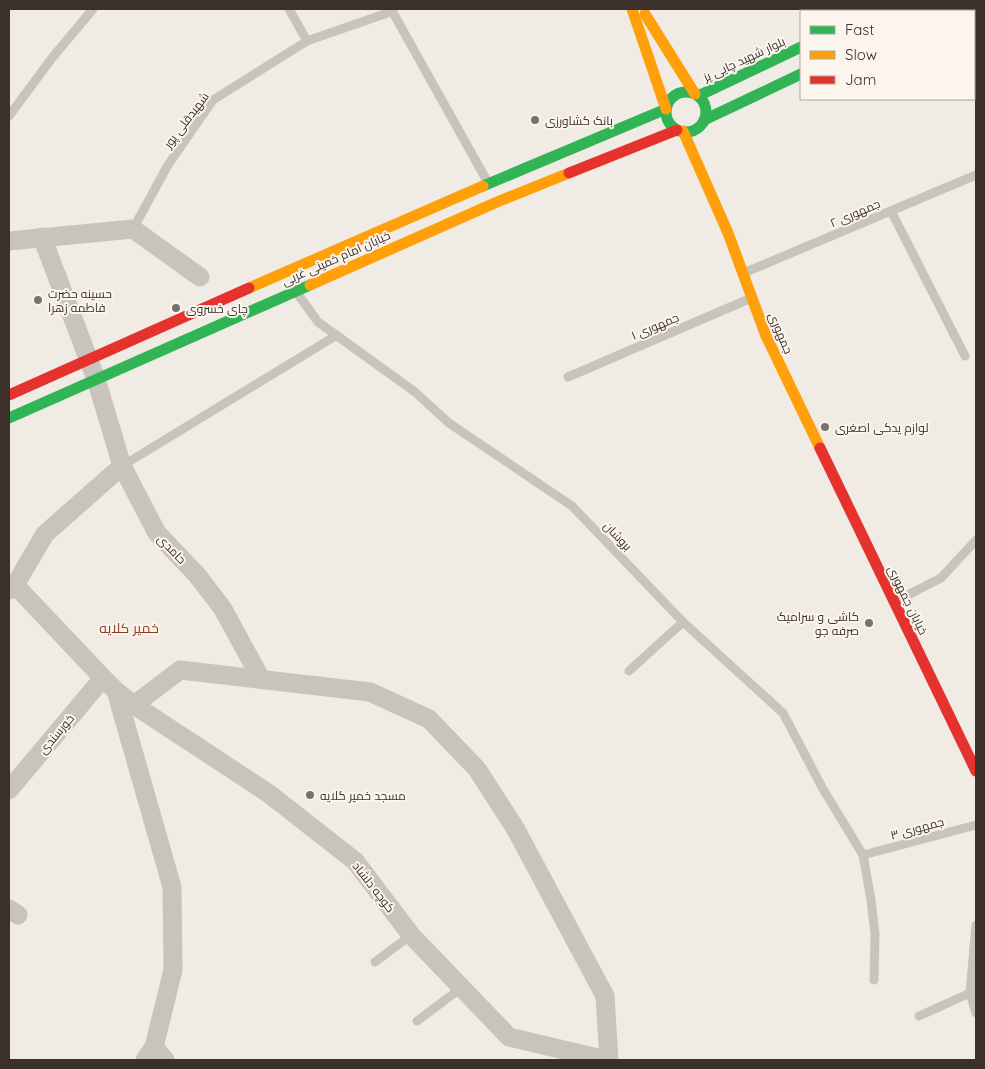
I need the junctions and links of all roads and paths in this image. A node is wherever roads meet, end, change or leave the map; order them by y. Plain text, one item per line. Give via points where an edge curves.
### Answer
1 (92, 9) edge
2 (289, 9) edge
3 (632, 9) edge
4 (641, 9) edge
5 (392, 10) edge
6 (307, 41) junction
7 (800, 47) edge
8 (800, 75) edge
9 (696, 95) junction
10 (666, 109) junction
11 (9, 116) edge
12 (703, 126) junction
13 (680, 130) junction
14 (713, 169) dead end
15 (976, 175) edge
16 (492, 193) junction
17 (891, 211) junction
18 (133, 229) junction
19 (728, 233) junction
20 (42, 238) junction
21 (9, 241) edge
22 (286, 272) junction
23 (743, 273) junction
24 (200, 277) dead end
25 (295, 291) junction
26 (752, 298) junction
27 (337, 335) junction
28 (965, 356) dead end
29 (88, 359) junction
30 (568, 377) dead end
31 (96, 379) junction
32 (9, 395) edge
33 (9, 418) edge
34 (816, 440) joint
35 (122, 466) junction
36 (976, 540) edge
37 (12, 588) edge
38 (893, 602) junction
39 (682, 622) junction
40 (629, 671) dead end
41 (103, 678) junction
42 (261, 679) junction
43 (116, 691) junction
44 (134, 705) junction
45 (976, 771) edge
46 (9, 790) edge
47 (976, 825) edge
48 (863, 855) junction
49 (976, 925) edge
50 (411, 935) junction
51 (375, 962) dead end
52 (874, 980) dead end
53 (461, 988) junction
54 (970, 993) junction
55 (976, 1013) edge
56 (919, 1016) dead end
57 (417, 1021) dead end
58 (154, 1056) edge
59 (608, 1060) edge

1 - 11 lane
2 - 6 lane
3 - 10 main road
4 - 9 main road
5 - 6 lane, شهیدقلی پور
5 - 16 lane
6 - 18 lane, شهیدقلی پور via 213,100 168,165
7 - 9 main road, بلوار شهید چایی پز
8 - 12 main road
9 - 10 main road via 677,94
9 - 12 main road via 706,108
10 - 13 main road via 668,121
10 - 16 main road, خیابان امام خمینی غربی
12 - 13 main road via 690,132
13 - 16 main road, خیابان امام خمینی غربی
13 - 19 main road, جمهوری
14 - 19 main road, جمهوری
15 - 17 lane, جمهوری ۲
16 - 22 main road, خیابان امام خمینی غربی
16 - 25 main road, خیابان امام خمینی غربی
17 - 23 lane, جمهوری ۲
17 - 28 lane
18 - 20 street
18 - 24 street
19 - 23 main road, جمهوری
20 - 21 street
20 - 29 street, حامدی
22 - 25 main road
22 - 29 main road, خیابان امام خمینی غربی
23 - 26 main road, جمهوری
25 - 27 lane, بروشان via 318,322
25 - 31 main road, خیابان امام خمینی غربی
26 - 30 lane, جمهوری ۱
26 - 34 main road, جمهوری via 766,336
27 - 35 lane
27 - 39 lane, بروشان via 415,392 449,423 572,506
29 - 31 street, حامدی
29 - 32 main road, خیابان امام خمینی غربی
31 - 33 main road, خیابان امام خمینی غربی
31 - 35 street, حامدی
34 - 38 main road, خیابان جمهوری
35 - 37 street via 45,534
35 - 42 street, حامدی via 157,533 197,575 223,609
36 - 38 lane via 941,578
37 - 41 street, کوچه دلشاد
38 - 45 main road, خیابان جمهوری
39 - 40 lane
39 - 48 lane, بروشان via 783,713
41 - 43 street, کوچه دلشاد
41 - 46 street, خورسندی
42 - 44 street via 180,670
42 - 59 street via 370,692 429,719 477,769 515,828 605,996
43 - 44 street, کوچه دلشاد
43 - 58 street via 172,887 173,970
44 - 50 street, کوچه دلشاد via 268,793 354,861
47 - 48 lane, جمهوری ۳
48 - 52 lane via 875,934
49 - 54 lane
50 - 51 lane
50 - 53 street, کوچه دلشاد
53 - 57 lane
53 - 59 street, کوچه دلشاد via 509,1037
54 - 55 lane
54 - 56 lane

